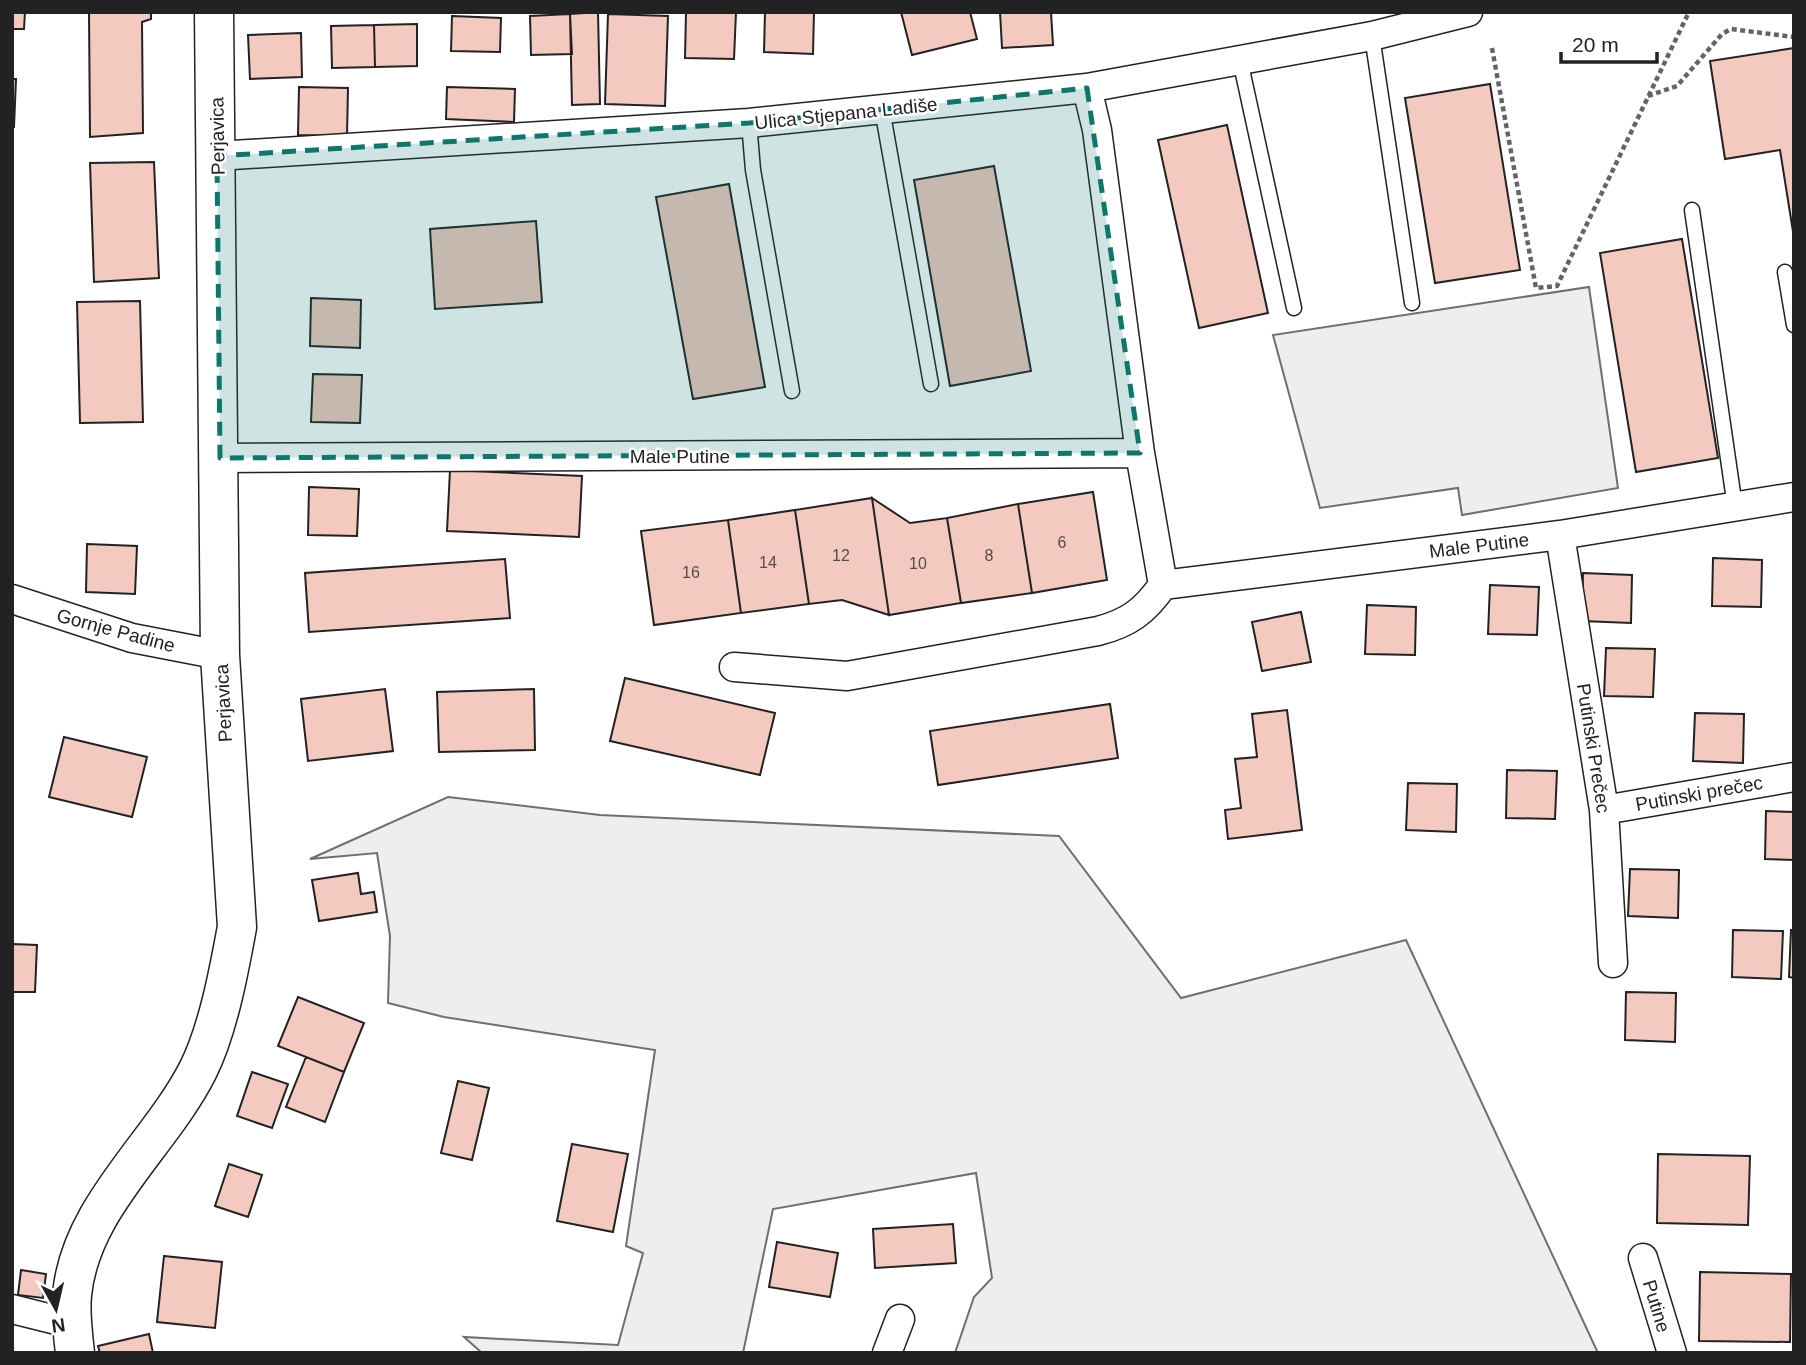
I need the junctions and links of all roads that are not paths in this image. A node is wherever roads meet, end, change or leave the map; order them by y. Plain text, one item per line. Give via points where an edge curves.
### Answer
1 (214, 12) edge
2 (1468, 12) edge
3 (1372, 36) junction
4 (1240, 60) junction
5 (1087, 88) junction
6 (882, 109) junction
7 (749, 123) junction
8 (217, 156) junction
9 (1692, 210) dead end
10 (1785, 272) dead end
11 (1412, 303) dead end
12 (1294, 308) dead end
13 (1794, 325) edge
14 (931, 384) dead end
15 (792, 391) dead end
16 (1140, 453) junction
17 (220, 458) junction
18 (1794, 497) edge
19 (1735, 507) junction
20 (1560, 535) junction
21 (1163, 585) junction
22 (12, 599) edge
23 (220, 655) junction
24 (734, 667) dead end
25 (1794, 777) edge
26 (1604, 810) junction
27 (1613, 963) dead end
28 (1643, 1258) dead end
29 (12, 1309) edge
30 (900, 1319) dead end
31 (73, 1338) edge
32 (887, 1353) edge
33 (1672, 1353) edge

1 - 8 street, Perjavica
2 - 3 street, Ulica Stjepana Ladiše
3 - 4 street, Ulica Stjepana Ladiše
3 - 11 lane
4 - 5 street, Ulica Stjepana Ladiše
4 - 12 lane
5 - 6 street, Ulica Stjepana Ladiše
5 - 16 street via 1097,130
6 - 7 street, Ulica Stjepana Ladiše
6 - 14 lane
7 - 8 street, Ulica Stjepana Ladiše
7 - 15 lane
8 - 17 street, Perjavica
9 - 19 lane
10 - 13 lane
16 - 17 street, Male Putine
16 - 21 street
17 - 23 street, Perjavica
18 - 19 street, Male Putine
19 - 20 street, Male Putine
20 - 21 street, Male Putine
20 - 26 street, Putinski Prečec
21 - 24 street via 1148,607 1124,625 1098,631 847,676
22 - 23 street, Gornje Padine via 132,638
23 - 31 street, Perjavica via 237,900 232,955 199,1068 92,1226 74,1283
25 - 26 street, Putinski prečec
26 - 27 street, Putinski Prečec
28 - 33 street, Putine
29 - 31 street
30 - 32 street

